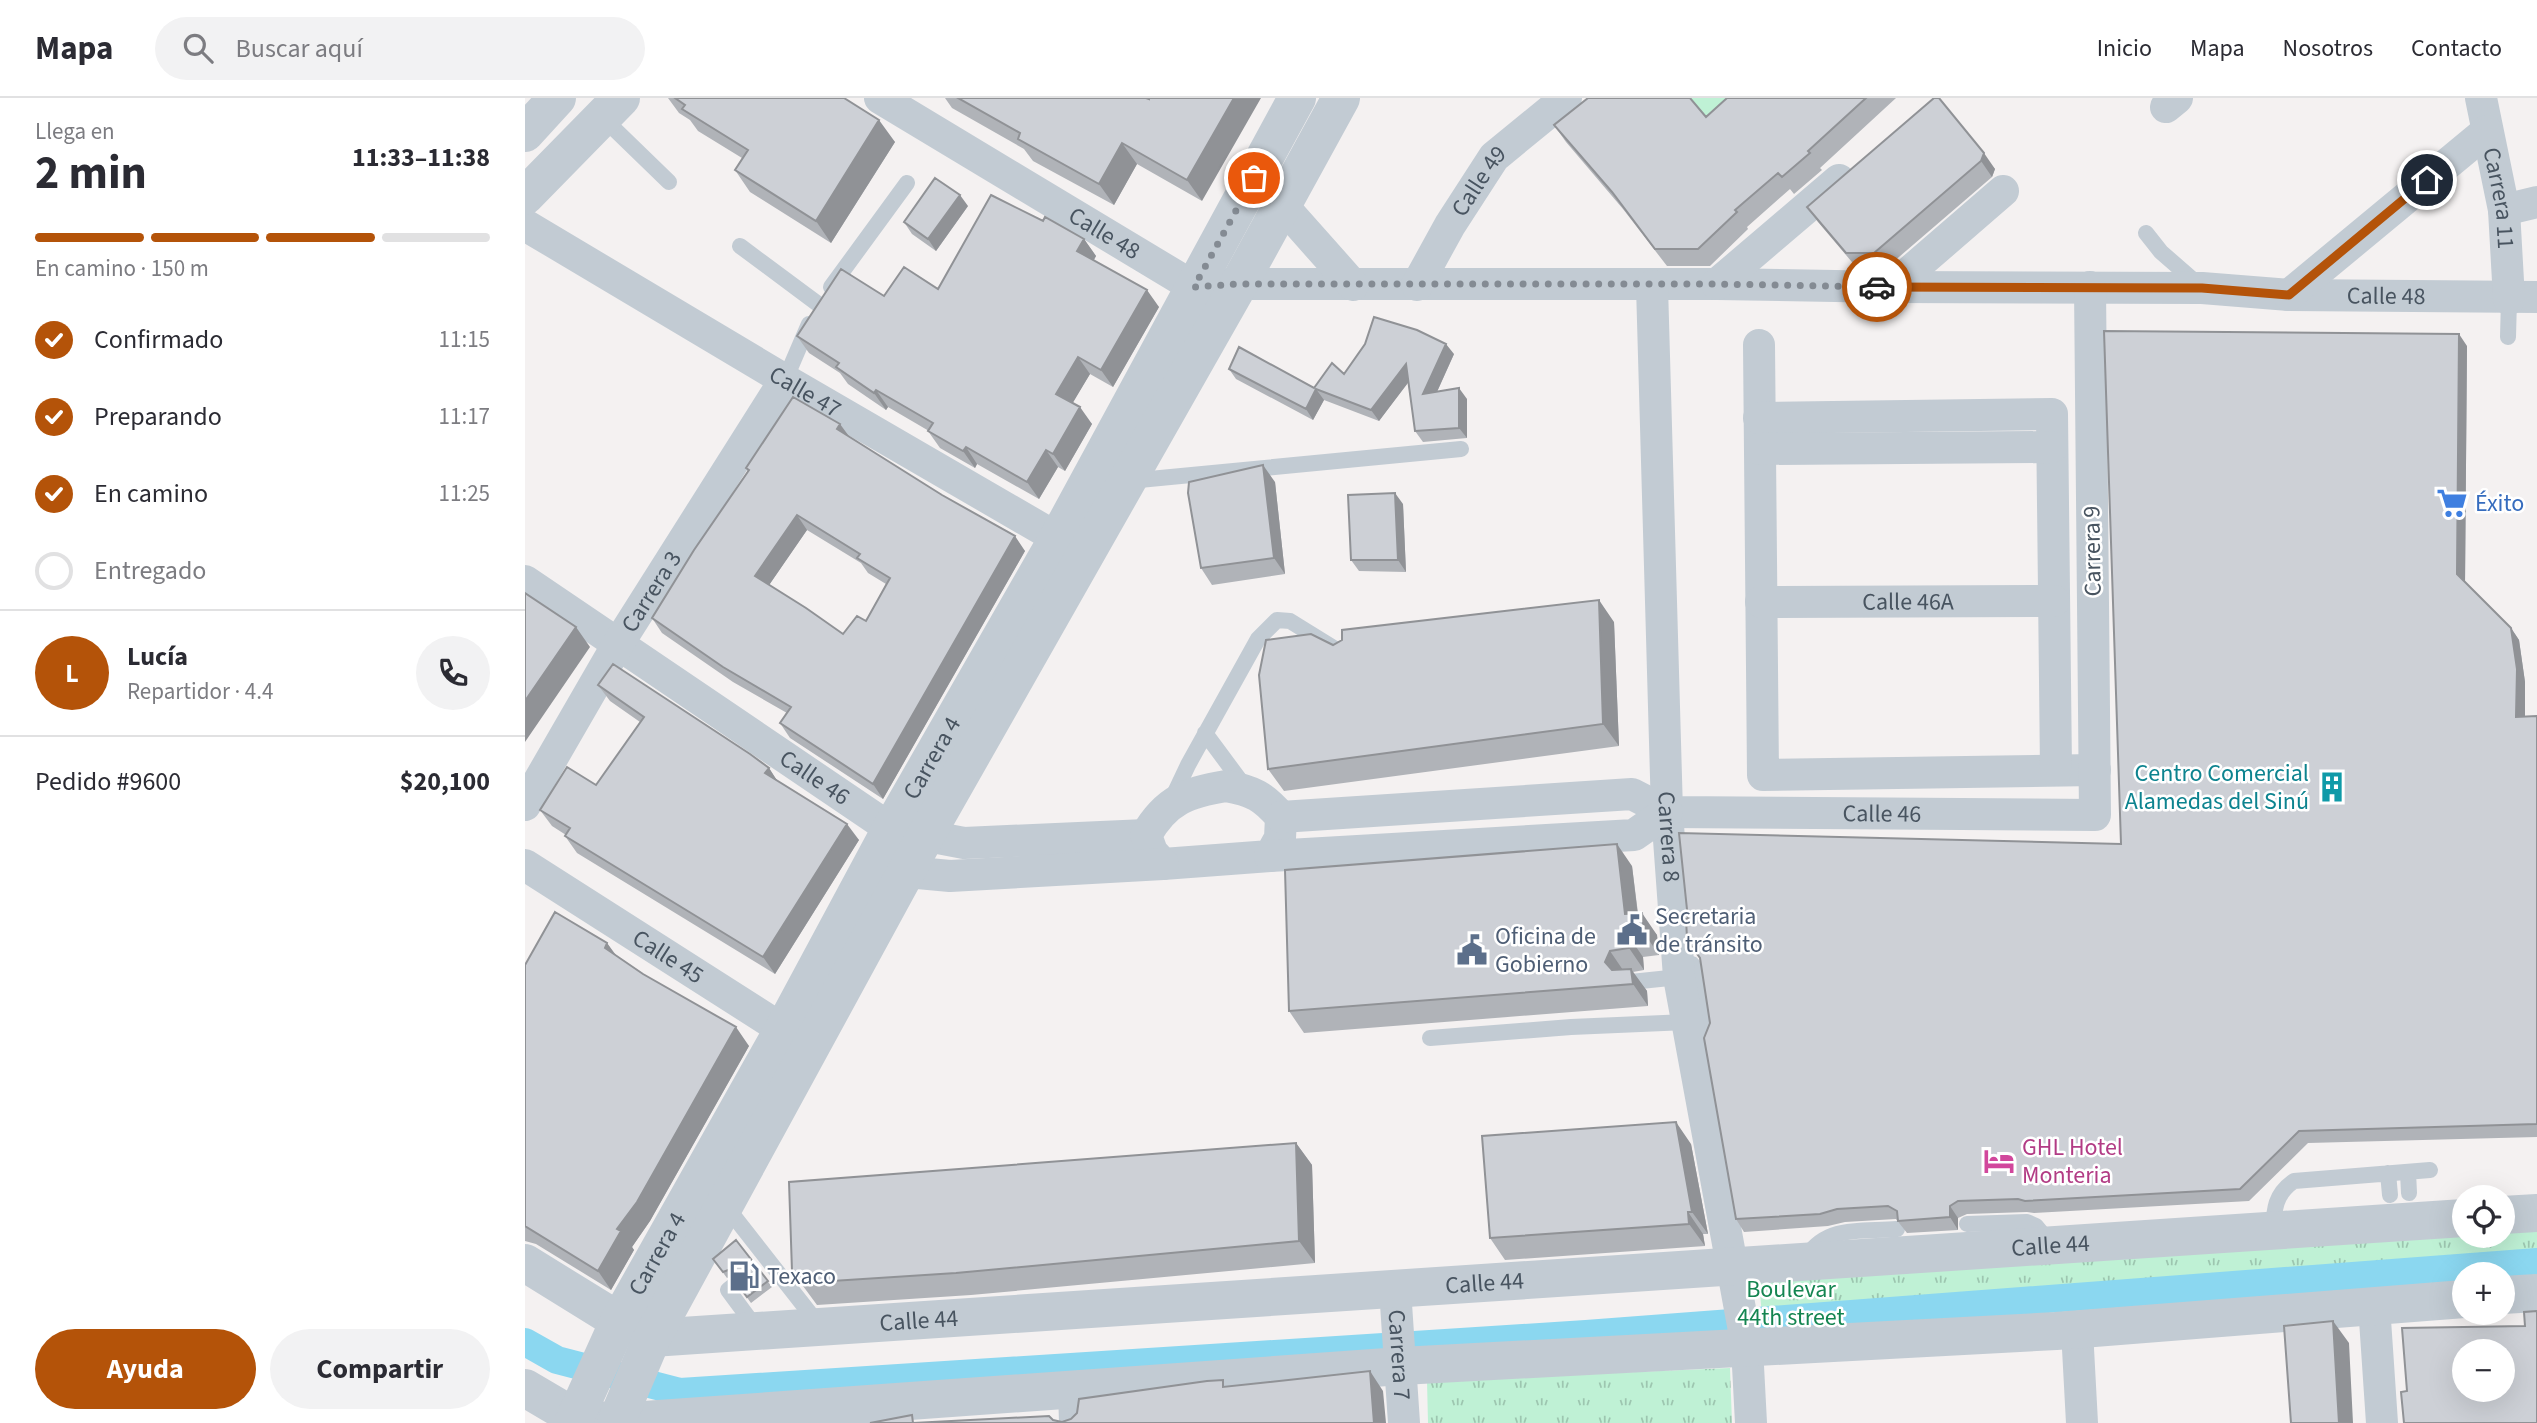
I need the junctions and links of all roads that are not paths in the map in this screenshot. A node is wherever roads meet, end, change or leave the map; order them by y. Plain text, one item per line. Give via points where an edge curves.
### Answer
1 (558, 98) edge
2 (880, 98) edge
3 (1297, 98) edge
4 (1341, 98) edge
5 (1566, 98) edge
6 (2481, 98) edge
7 (612, 107) edge
8 (2487, 131) junction
9 (525, 133) edge
10 (1862, 160) edge
11 (669, 182) dead end
12 (907, 183) dead end
13 (2003, 191) dead end
14 (525, 197) edge
15 (2537, 202) edge
16 (1282, 205) junction
17 (2504, 209) junction
18 (525, 225) edge
19 (2146, 233) dead end
20 (740, 246) dead end
21 (1238, 284) junction
22 (1717, 284) junction
23 (1353, 285) junction
24 (1417, 285) junction
25 (1652, 286) junction
26 (1194, 287) junction
27 (1892, 287) junction
28 (2090, 287) junction
29 (2202, 288) junction
30 (2289, 295) junction
31 (2523, 298) edge
32 (818, 304) junction
33 (2508, 337) dead end
34 (1759, 345) dead end
35 (785, 380) junction
36 (1759, 418) junction
37 (2052, 447) junction
38 (1461, 449) dead end
39 (1760, 449) junction
40 (1127, 481) junction
41 (1072, 546) junction
42 (525, 581) edge
43 (2054, 601) junction
44 (1761, 602) junction
45 (618, 644) junction
46 (1347, 657) edge
47 (1205, 733) junction
48 (2056, 770) junction
49 (2095, 770) junction
50 (1247, 790) junction
51 (1170, 803) junction
52 (525, 805) edge
53 (1667, 812) junction
54 (2095, 815) joint
55 (1281, 817) junction
56 (908, 833) junction
57 (1146, 835) junction
58 (1270, 856) junction
59 (525, 864) edge
60 (1163, 864) junction
61 (907, 872) junction
62 (1678, 969) junction
63 (1631, 982) edge
64 (1571, 1010) edge
65 (1571, 1027) junction
66 (1690, 1037) junction
67 (797, 1038) junction
68 (1430, 1038) dead end
69 (2430, 1170) dead end
70 (2408, 1172) junction
71 (2388, 1173) junction
72 (725, 1204) junction
73 (2400, 1209) junction
74 (2537, 1213) edge
75 (2515, 1214) edge
76 (2452, 1216) edge
77 (1967, 1224) dead end
78 (1897, 1229) edge
79 (2273, 1231) junction
80 (2052, 1245) junction
81 (1804, 1261) junction
82 (525, 1263) edge
83 (1734, 1274) junction
84 (733, 1286) dead end
85 (2537, 1293) edge
86 (2515, 1295) edge
87 (1396, 1299) junction
88 (2452, 1299) edge
89 (2374, 1305) junction
90 (820, 1327) junction
91 (2077, 1330) junction
92 (758, 1331) junction
93 (1746, 1339) junction
94 (631, 1340) junction
95 (1400, 1358) junction
96 (525, 1388) edge
97 (1075, 1405) edge
98 (578, 1413) edge
99 (620, 1414) edge
100 (1404, 1423) edge
101 (1751, 1423) edge
102 (2082, 1423) edge
103 (2382, 1423) edge

1 - 9 street
2 - 26 street, Calle 48
3 - 26 street, Carrera 4
4 - 16 street
5 - 24 street, Calle 49 via 1494,157
6 - 8 street, Carrera 11
7 - 11 lane
7 - 14 street
8 - 17 street, Carrera 11
8 - 30 street
10 - 22 street
12 - 32 lane
13 - 27 street
15 - 17 street
16 - 21 street
16 - 23 street
17 - 31 street, Carrera 11
18 - 35 street, Calle 47
19 - 29 lane
20 - 32 lane
21 - 23 street, Calle 48
21 - 26 street, Calle 48
21 - 40 street
22 - 25 street, Calle 48
22 - 27 street, Calle 48
23 - 24 street, Calle 48
24 - 25 street, Calle 48
25 - 53 street, Carrera 8
26 - 41 street, Carrera 4
27 - 28 street, Calle 48
28 - 29 street, Calle 48
28 - 49 street, Carrera 9
29 - 30 street, Calle 48
30 - 31 street, Calle 48
31 - 33 lane
32 - 35 lane
34 - 36 street
35 - 41 street, Calle 47
35 - 45 street, Carrera 3
36 - 37 street, Carrera 9 via 2052,415
36 - 39 street
37 - 39 street
37 - 43 street, Carrera 9
38 - 40 lane
39 - 44 street
40 - 41 street
41 - 56 street, Carrera 4
42 - 45 street, Calle 46
43 - 44 street, Calle 46A
43 - 48 street, Carrera 9
44 - 48 street via 1763,775
45 - 52 street, Carrera 3
45 - 56 street, Calle 46
46 - 47 lane via 1290,621 1277,620 1258,639
47 - 50 lane
47 - 51 lane
48 - 49 street
49 - 54 street, Carrera 9
50 - 51 street via 1226,786 1198,790
50 - 55 street via 1266,800
51 - 57 street
53 - 54 street, Calle 46
53 - 55 street, Calle 46 via 1632,794
53 - 58 street via 1634,835
53 - 62 street, Carrera 8
55 - 58 street via 1280,838
56 - 57 street, Calle 46 via 964,843
56 - 61 street
56 - 67 street, Carrera 4
57 - 60 street
58 - 60 street
59 - 67 street, Calle 45
60 - 61 street via 950,876
61 - 67 street
62 - 63 lane
62 - 66 street, Carrera 8
64 - 65 lane
65 - 66 lane
65 - 68 lane
66 - 83 street, Carrera 8
67 - 72 street
67 - 94 street, Carrera 4
69 - 70 lane
70 - 71 lane
70 - 73 lane
71 - 73 lane
71 - 79 lane via 2294,1181 2278,1196
72 - 90 lane via 761,1262
72 - 94 street
73 - 76 street, Calle 44
73 - 79 street, Calle 44
74 - 75 street
77 - 80 lane via 2028,1222
78 - 81 lane via 1825,1237
79 - 80 street, Calle 44
80 - 81 street, Calle 44
81 - 83 street, Calle 44
82 - 94 street
83 - 87 street, Calle 44
83 - 93 street, Carrera 8
84 - 92 lane via 728,1290
85 - 86 street
87 - 90 street, Calle 44
87 - 95 street, Carrera 7
88 - 89 street
89 - 91 street
89 - 103 street
90 - 92 street, Calle 44
91 - 93 street
91 - 102 street
92 - 94 street, Calle 44
93 - 95 street
93 - 101 street, Carrera 8
94 - 98 street, Carrera 4
94 - 99 street, Carrera 4
95 - 97 street
95 - 100 street, Carrera 7
96 - 98 street
97 - 99 street
98 - 99 street

